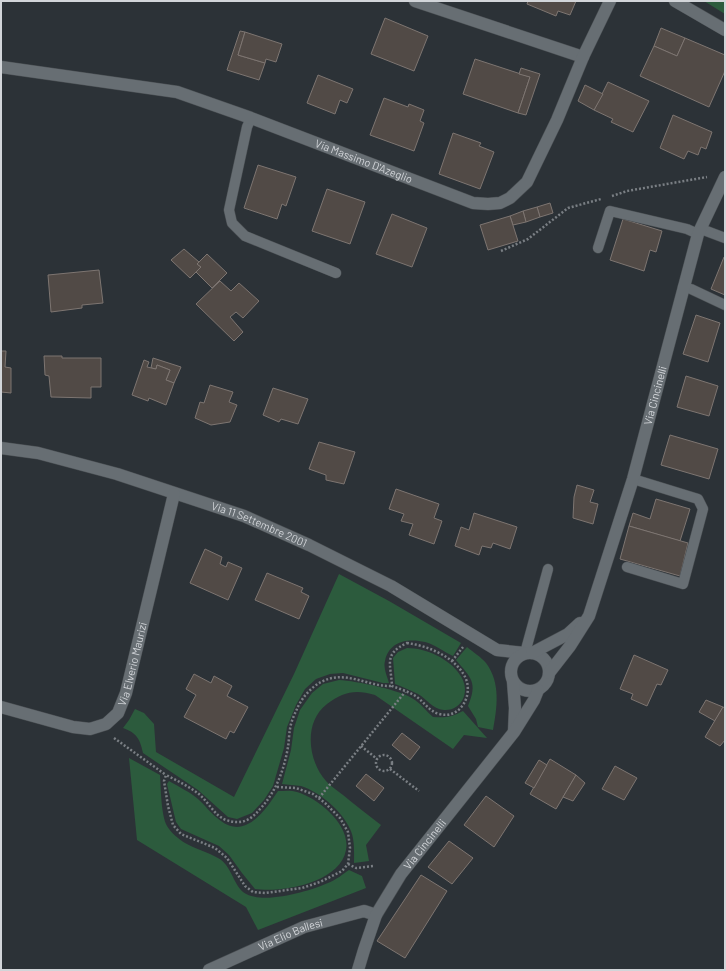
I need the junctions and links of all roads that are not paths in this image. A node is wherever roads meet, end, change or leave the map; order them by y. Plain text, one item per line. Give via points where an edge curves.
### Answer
1 (415, 1) edge
2 (610, 1) edge
3 (675, 1) edge
4 (725, 30) edge
5 (583, 57) junction
6 (1, 67) edge
7 (251, 118) junction
8 (725, 177) edge
9 (700, 232) junction
10 (725, 238) edge
11 (598, 248) dead end
12 (336, 273) dead end
13 (683, 287) junction
14 (725, 305) edge
15 (1, 448) edge
16 (633, 479) junction
17 (174, 494) junction
18 (627, 566) dead end
19 (548, 569) dead end
20 (589, 616) junction
21 (497, 650) junction
22 (528, 653) junction
23 (549, 673) junction
24 (512, 679) junction
25 (538, 690) junction
26 (1, 707) edge
27 (514, 732) junction
28 (376, 915) junction
29 (209, 970) edge
30 (358, 970) edge

1 - 5 street
2 - 5 street, Via Massimo D'Azeglio
3 - 4 street
5 - 7 street, Via Massimo D'Azeglio via 557,120 527,182 510,198 500,203 473,203
6 - 7 street, Via Massimo D'Azeglio via 177,92
7 - 12 lane via 231,198 229,210 232,223 245,236
8 - 9 street, Via Cincinelli
9 - 10 lane
9 - 11 lane via 610,211
9 - 13 street, Via Cincinelli
13 - 14 lane
13 - 16 street, Via Cincinelli
15 - 17 street, Via 11 Settembre 2001 via 45,455 117,474
16 - 18 lane via 698,499 703,509 683,584
16 - 20 street, Via Cincinelli
17 - 21 street, Via 11 Settembre 2001 via 244,516 309,545 391,586
17 - 26 street, Via Elverio Maurizi via 126,693 118,713 106,724 90,730
19 - 22 lane
20 - 22 street via 568,634
20 - 23 street, Via Cincinelli
21 - 22 street, Via 11 Settembre 2001
21 - 24 street, Via 11 Settembre 2001
22 - 23 street via 539,655 545,660
22 - 24 street via 518,656 514,662 511,668
23 - 25 street via 548,680
24 - 25 street via 518,688 524,691
24 - 27 street
25 - 27 street, Via Cincinelli
27 - 28 street, Via Cincinelli via 402,874
28 - 29 street, Via Elio Ballesi via 364,911 304,927
28 - 30 street, Via Cincinelli

